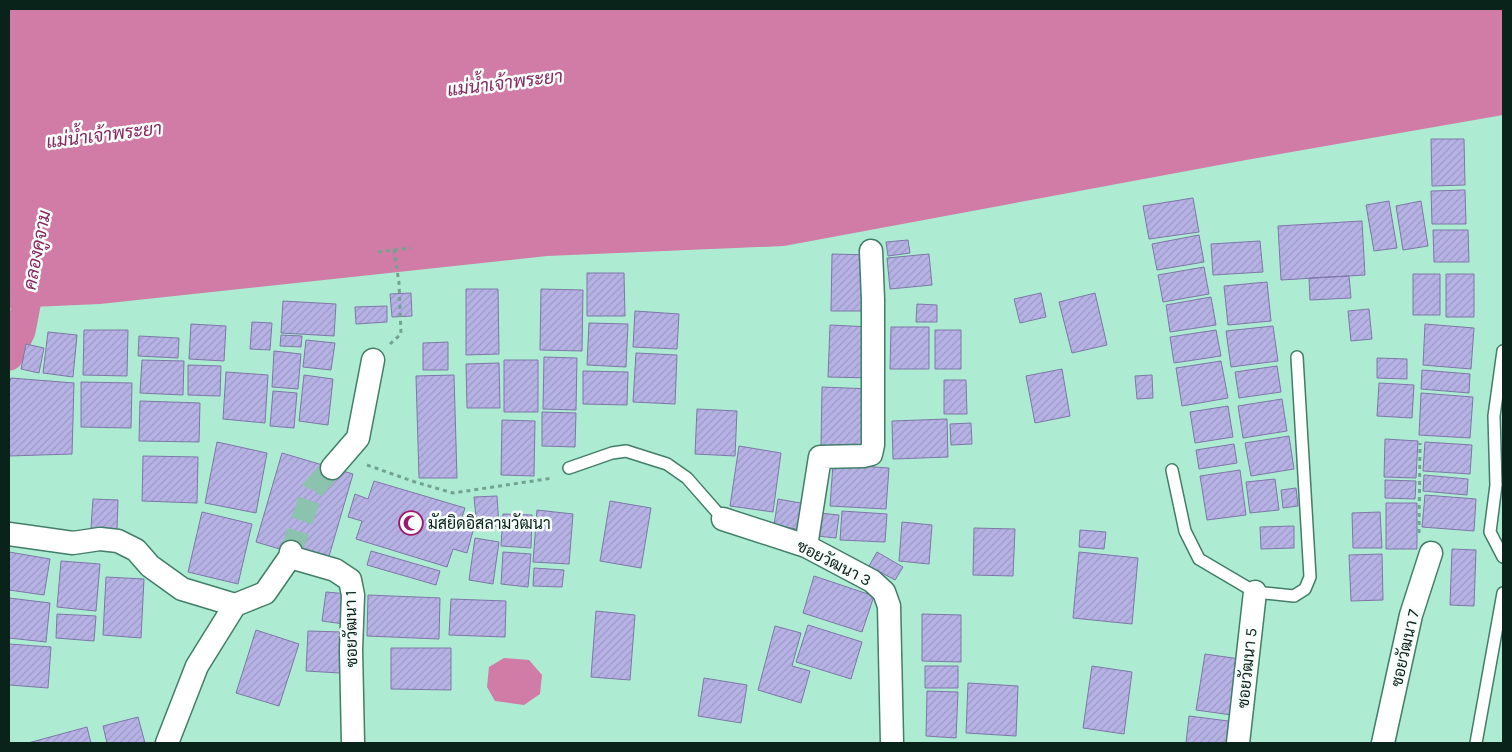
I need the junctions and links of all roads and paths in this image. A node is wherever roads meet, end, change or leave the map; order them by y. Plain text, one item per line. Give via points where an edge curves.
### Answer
1 (411, 248) dead end
2 (394, 250) junction
3 (871, 251) dead end
4 (378, 252) dead end
5 (1503, 351) edge
6 (1297, 357) dead end
7 (372, 360) joint
8 (1420, 443) dead end
9 (338, 462) joint
10 (569, 468) joint
11 (1172, 470) dead end
12 (723, 519) joint
13 (9, 534) edge
14 (1425, 545) joint
15 (806, 546) junction
16 (1503, 557) edge
17 (1255, 592) junction
18 (1503, 593) edge
19 (234, 605) junction
20 (167, 743) edge
21 (353, 743) edge
22 (892, 743) edge
23 (1238, 743) edge
24 (1383, 743) edge
25 (1476, 743) edge

1 - 2 path
2 - 4 path
2 - 7 path via 401,334
3 - 15 street via 873,445 871,454 820,457
5 - 16 lane via 1494,416 1496,485 1490,532
6 - 17 lane via 1310,577 1304,589 1294,596
7 - 9 street via 358,438
8 - 14 path
9 - 10 path via 453,493 550,480
10 - 12 lane via 626,451 668,464 687,478
11 - 17 lane via 1185,530 1200,559
12 - 15 street, ซอยวัฒนา 3
13 - 19 street via 73,543 100,538 118,541 136,550 150,566 182,589
14 - 24 street, ซอยวัฒนา 7
15 - 22 street, ซอยวัฒนา 3 via 872,581 884,592 889,606
17 - 23 street, ซอยวัฒนา 5
18 - 25 lane
19 - 20 street via 197,666
19 - 21 street, ซอยวัฒนา 1 via 265,593 291,555 336,570 350,580 353,595

